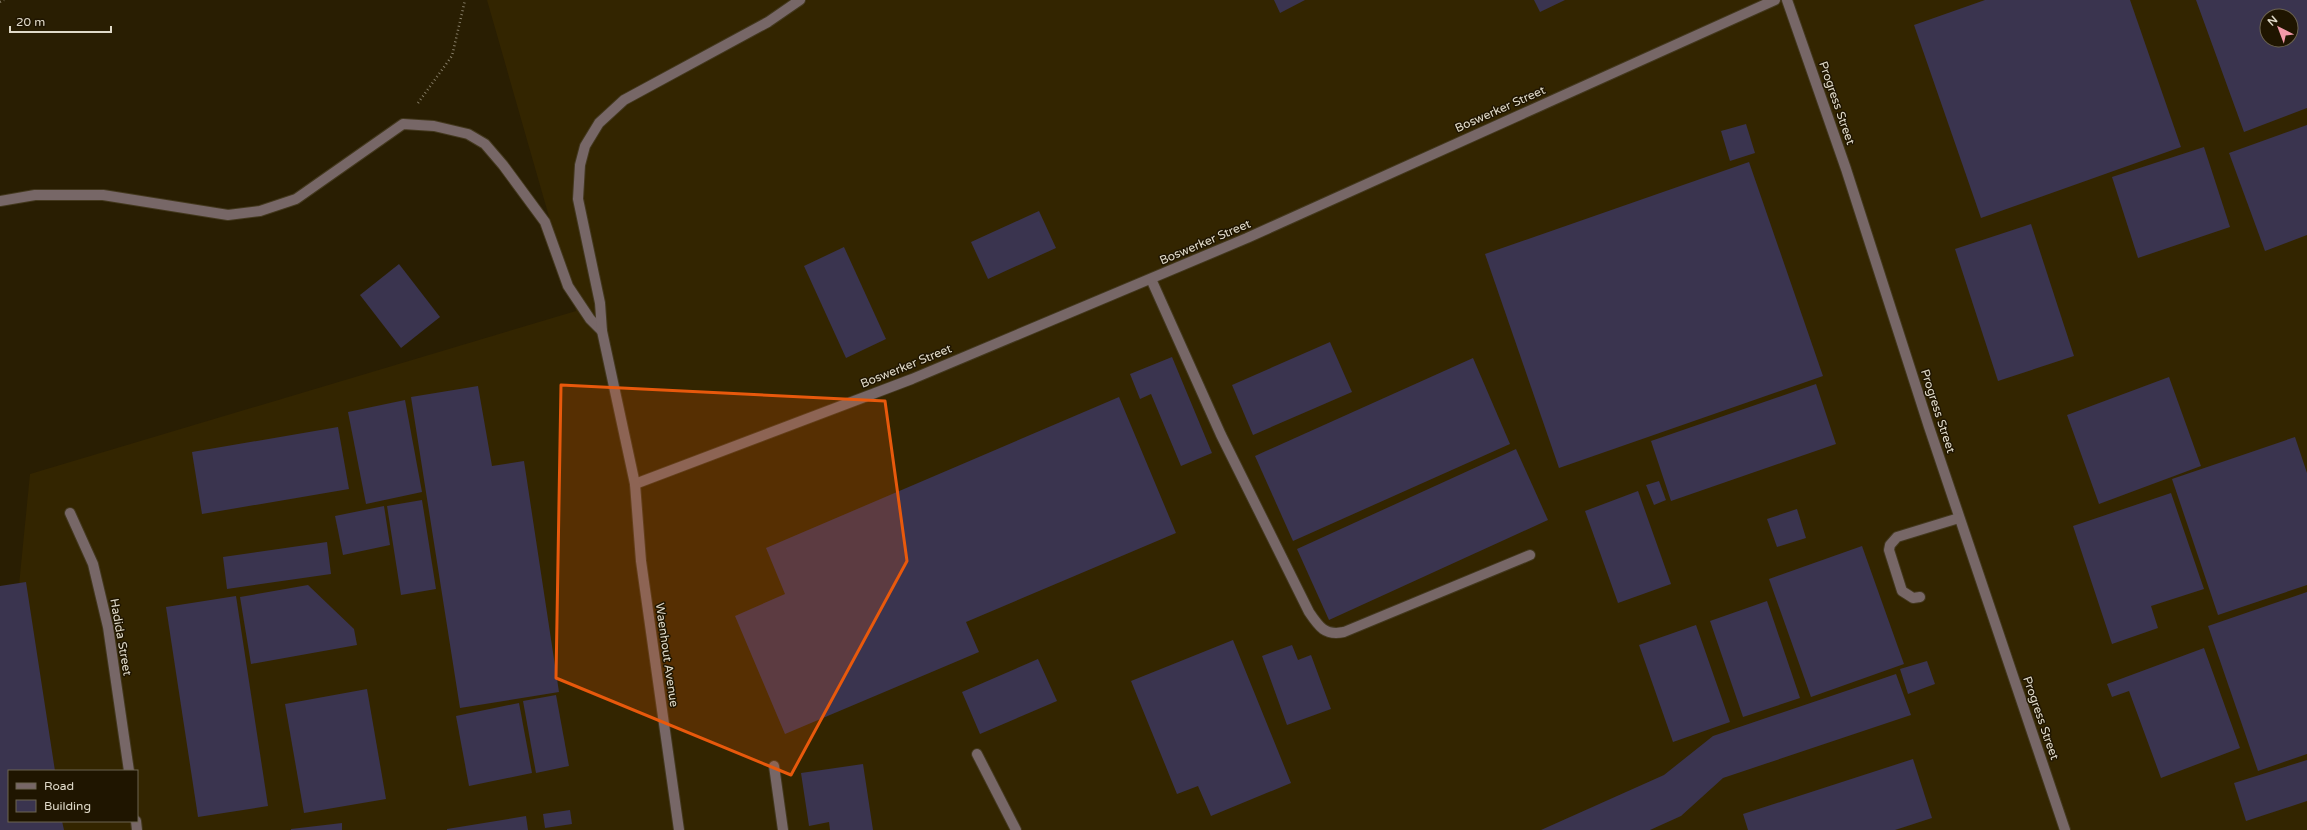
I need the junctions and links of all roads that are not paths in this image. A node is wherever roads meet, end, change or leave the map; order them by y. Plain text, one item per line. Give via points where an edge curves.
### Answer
1 (800, 0) edge
2 (1775, 0) edge
3 (1787, 0) edge
4 (0, 201) edge
5 (1151, 279) junction
6 (602, 330) junction
7 (635, 484) junction
8 (70, 513) dead end
9 (1960, 518) junction
10 (1530, 555) dead end
11 (1920, 597) dead end
12 (976, 754) dead end
13 (774, 766) dead end
14 (129, 770) edge
15 (679, 830) edge
16 (783, 830) edge
17 (1016, 830) edge
18 (2065, 830) edge

1 - 6 street, Waenhout Avenue via 768,22 624,100 599,123 585,146 580,165 578,199 600,303
2 - 5 street, Boswerker Street
3 - 9 street, Progress Street via 1846,169
4 - 6 street via 34,195 103,195 228,215 260,211 296,199 403,124 434,126 468,134 485,144 545,222 568,286 590,319
5 - 7 street, Boswerker Street via 912,379
5 - 10 street via 1221,435 1309,612 1324,630 1333,634 1344,632
6 - 7 street, Waenhout Avenue
7 - 15 street, Waenhout Avenue via 641,561
8 - 14 street, Hadida Street via 93,564 108,627
9 - 11 street via 1897,537 1890,545 1889,550 1902,591 1913,598
9 - 18 street, Progress Street
12 - 17 street
13 - 16 street

